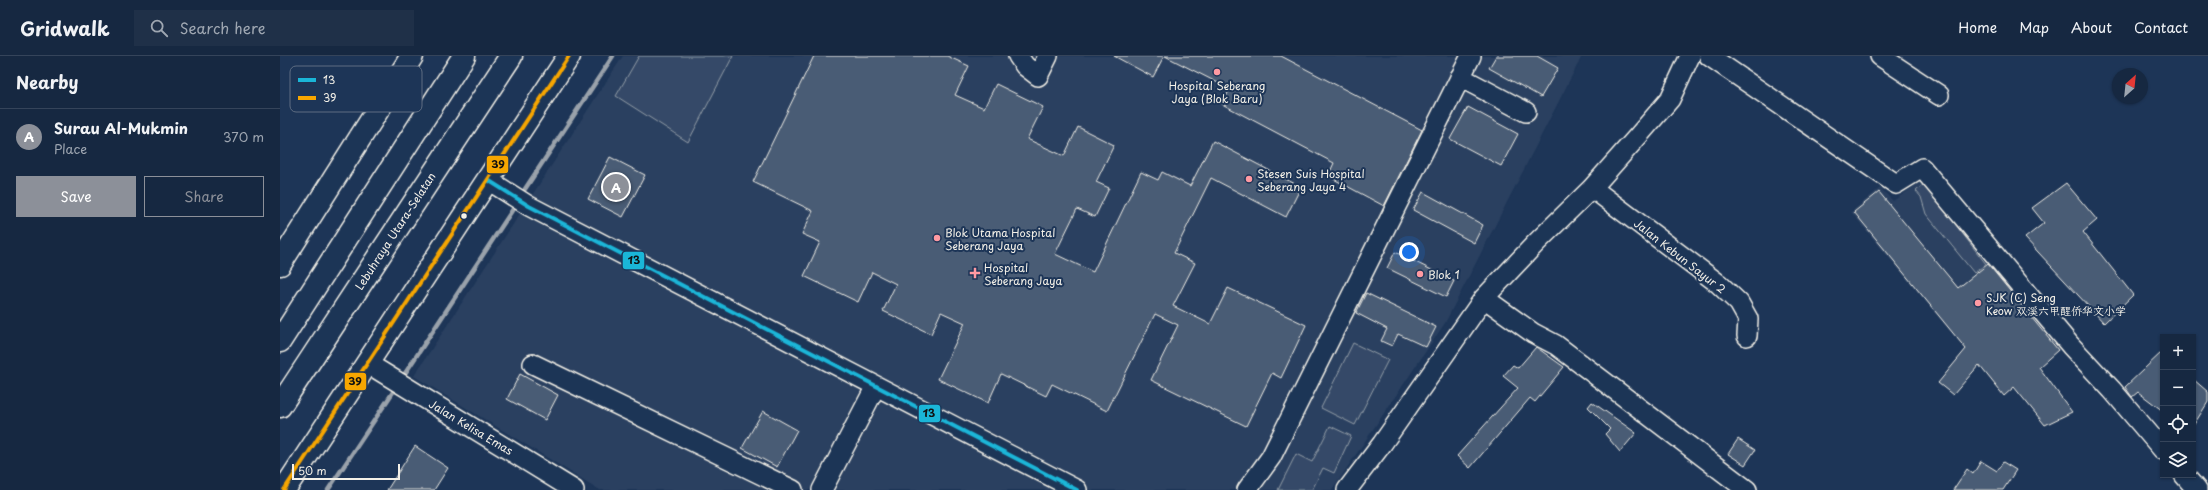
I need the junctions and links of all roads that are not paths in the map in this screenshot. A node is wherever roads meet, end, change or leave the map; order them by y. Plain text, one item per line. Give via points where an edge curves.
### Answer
1 (412, 56) edge
2 (464, 56) edge
3 (511, 56) edge
4 (569, 56) edge
5 (1018, 56) edge
6 (1048, 56) edge
7 (1471, 56) edge
8 (1690, 56) edge
9 (1709, 56) edge
10 (1880, 56) edge
11 (406, 66) edge
12 (1460, 77) junction
13 (1939, 95) dead end
14 (376, 112) edge
15 (1526, 112) dead end
16 (488, 180) junction
17 (1592, 188) junction
18 (280, 264) edge
19 (1484, 298) junction
20 (1747, 336) dead end
21 (280, 341) edge
22 (533, 364) dead end
23 (375, 368) junction
24 (876, 386) junction
25 (280, 406) edge
26 (2160, 446) edge
27 (2187, 478) edge
28 (284, 490) edge
29 (574, 490) edge
30 (793, 490) edge
31 (822, 490) edge
32 (1077, 490) edge
33 (1247, 490) edge
34 (1347, 490) edge
35 (1747, 490) edge
36 (2197, 490) edge

1 - 11 main road
2 - 21 main road
3 - 25 main road, Lebuhraya Utara–Selatan
4 - 16 main road
5 - 6 street via 1025,66 1038,76
7 - 12 street
8 - 17 street via 1670,99
9 - 26 street via 1896,184 1922,168 2071,346
10 - 13 street
12 - 15 street
12 - 33 street via 1271,457
14 - 18 main road
16 - 23 main road
16 - 24 street via 529,206
17 - 19 street
17 - 20 street, Jalan Kebun Sayur 2 via 1719,284 1739,303 1748,319
19 - 34 street
19 - 35 street via 1533,333 1556,345
22 - 30 street
23 - 28 main road
23 - 29 street, Jalan Kelisa Emas
24 - 31 street
24 - 32 street
27 - 36 street

